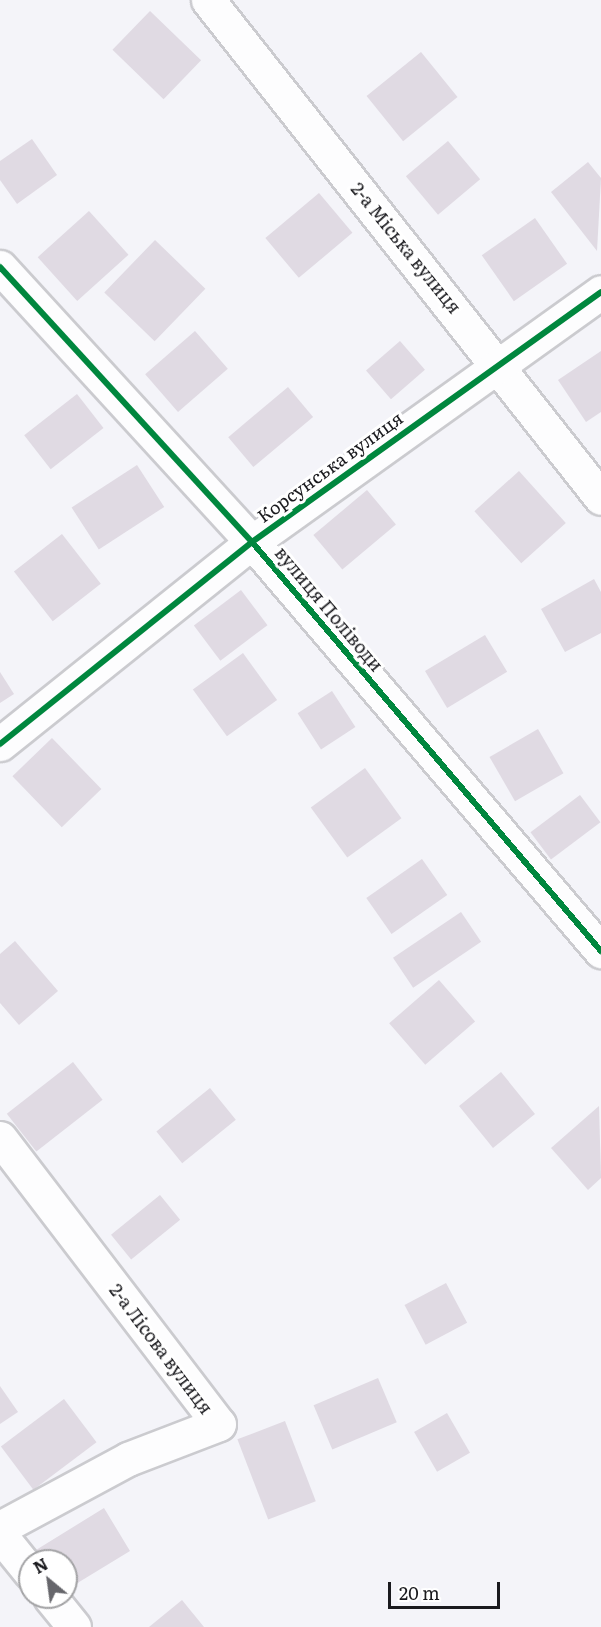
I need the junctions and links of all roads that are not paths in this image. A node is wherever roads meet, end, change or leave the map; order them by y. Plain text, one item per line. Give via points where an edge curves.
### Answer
1 (208, 0) edge
2 (0, 267) edge
3 (601, 292) edge
4 (499, 363) junction
5 (601, 498) edge
6 (252, 542) junction
7 (0, 744) edge
8 (601, 951) edge
9 (0, 1138) edge
10 (0, 1528) edge
11 (0, 1535) edge
12 (18, 1557) edge
13 (60, 1609) edge
14 (74, 1627) edge

1 - 4 street, 2-а Міська вулиця
2 - 6 street, вулиця Поліводи
3 - 4 street, Корсунська вулиця
4 - 5 street, 2-а Міська вулиця
4 - 6 street, Корсунська вулиця
6 - 7 street, Корсунська вулиця
6 - 8 street, вулиця Поліводи
9 - 10 street, 2-а Лісова вулиця via 219,1424 128,1459
11 - 12 street
13 - 14 street

